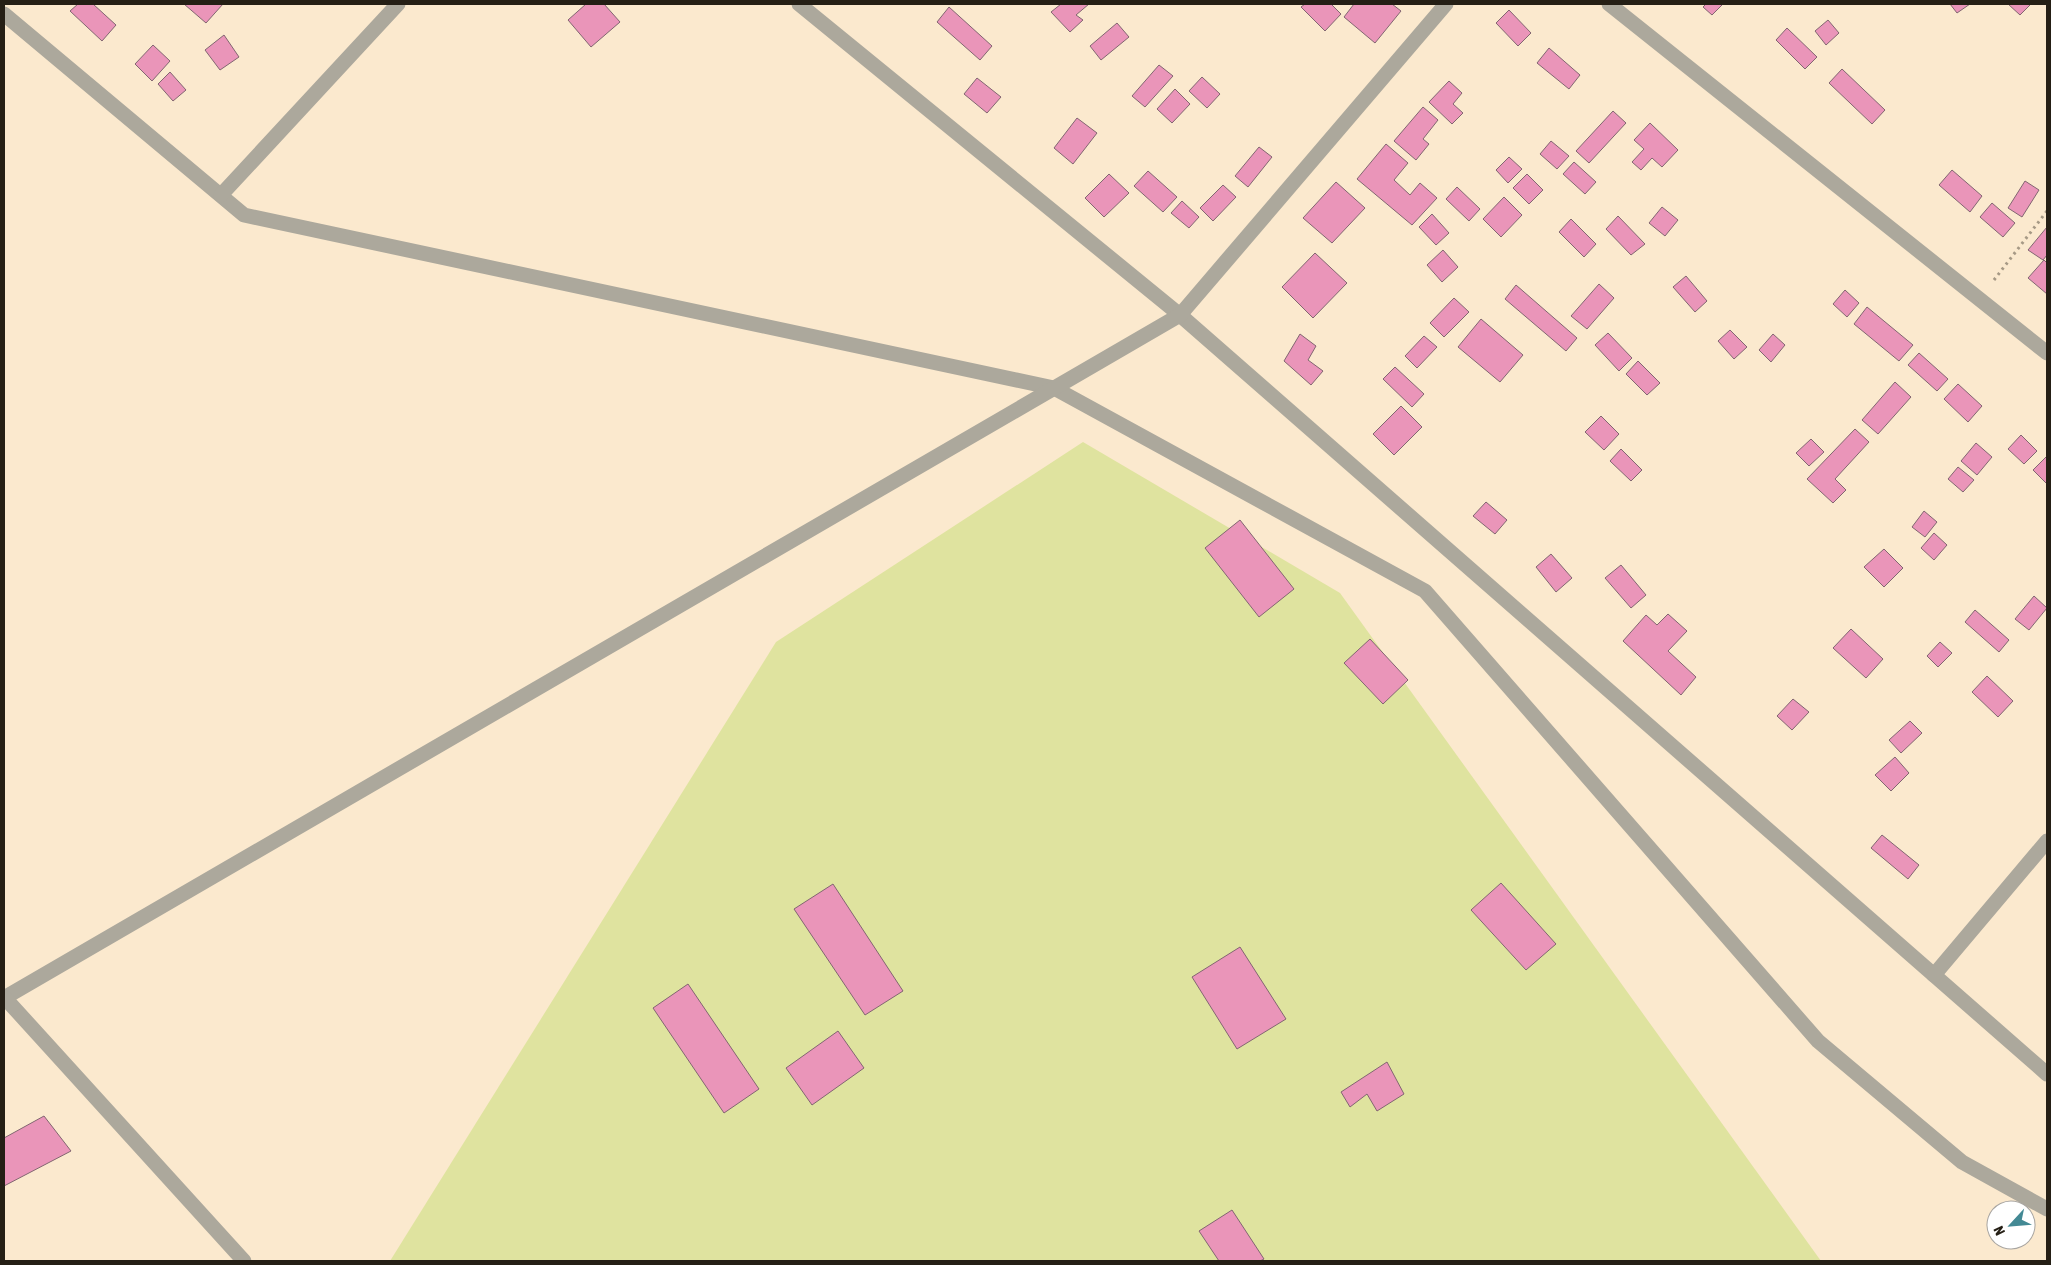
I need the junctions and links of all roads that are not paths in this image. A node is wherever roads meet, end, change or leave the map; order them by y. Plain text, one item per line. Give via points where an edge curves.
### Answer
1 (398, 4) edge
2 (799, 4) edge
3 (1446, 4) edge
4 (1609, 4) edge
5 (4, 14) edge
6 (221, 195) junction
7 (1180, 315) junction
8 (2047, 353) edge
9 (1054, 388) junction
10 (2047, 841) edge
11 (1934, 975) junction
12 (4, 998) edge
13 (2047, 1074) edge
14 (2047, 1209) edge
15 (240, 1260) edge

1 - 6 street
2 - 7 street
3 - 7 street
4 - 8 street
5 - 6 street
6 - 9 street via 244,215
7 - 9 street
7 - 11 street
9 - 12 street
9 - 14 street via 1425,591 1818,1041 1962,1162
10 - 11 street
11 - 13 street
12 - 15 street

